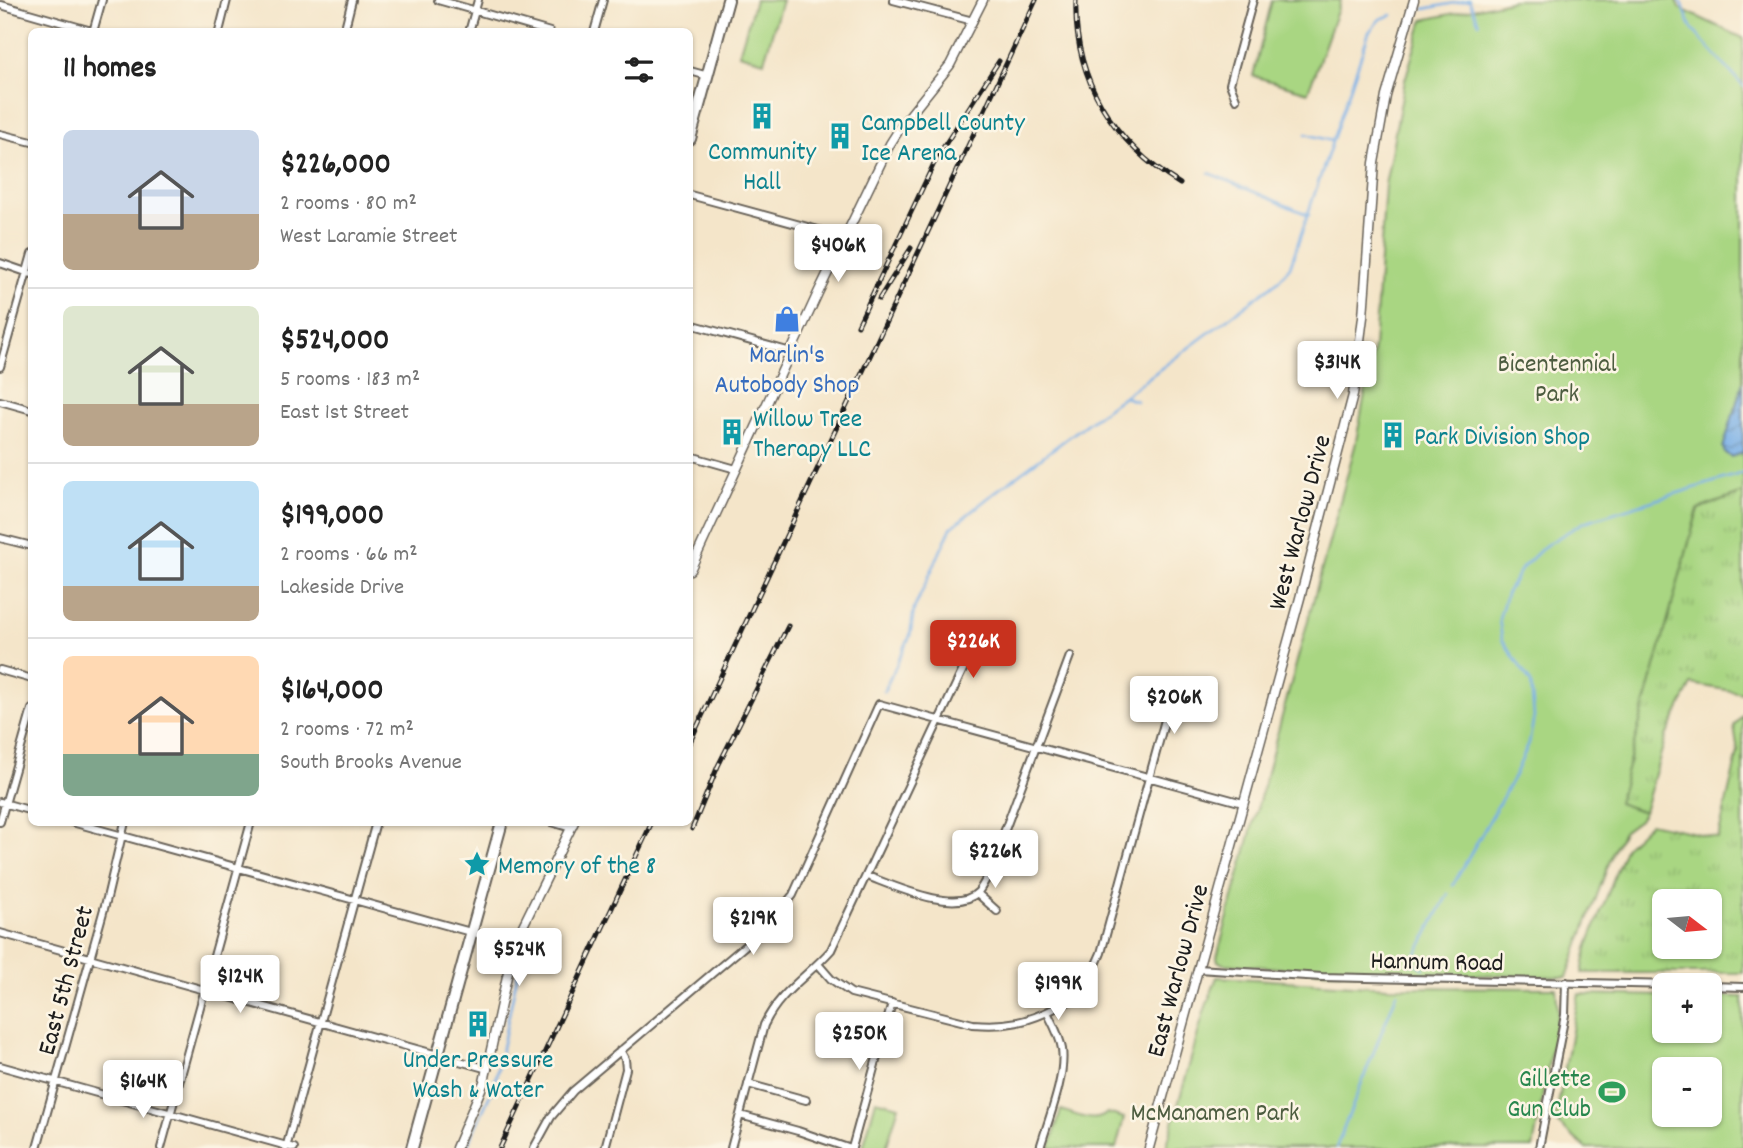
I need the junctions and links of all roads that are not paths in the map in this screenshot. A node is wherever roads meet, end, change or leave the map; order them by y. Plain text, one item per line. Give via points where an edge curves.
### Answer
1 (2, 0) edge
2 (102, 0) edge
3 (227, 0) edge
4 (352, 0) edge
5 (438, 0) edge
6 (478, 0) edge
7 (603, 0) edge
8 (729, 0) edge
9 (893, 0) edge
10 (983, 0) edge
11 (1253, 0) edge
12 (1414, 0) edge
13 (0, 7) edge
14 (475, 10) junction
15 (973, 21) junction
16 (82, 28) edge
17 (95, 28) edge
18 (220, 28) edge
19 (345, 28) edge
20 (470, 28) edge
21 (536, 28) edge
22 (595, 28) edge
23 (693, 72) edge
24 (708, 76) junction
25 (1236, 99) dead end
26 (693, 128) edge
27 (0, 134) edge
28 (28, 141) edge
29 (693, 196) edge
30 (844, 237) junction
31 (0, 263) edge
32 (28, 273) edge
33 (28, 276) edge
34 (693, 325) edge
35 (4, 340) edge
36 (791, 352) junction
37 (0, 367) edge
38 (0, 401) edge
39 (28, 409) edge
40 (693, 457) edge
41 (736, 468) junction
42 (0, 538) edge
43 (28, 545) edge
44 (693, 563) edge
45 (983, 627) dead end
46 (1070, 656) dead end
47 (0, 670) edge
48 (28, 678) edge
49 (1174, 687) dead end
50 (939, 720) junction
51 (28, 722) edge
52 (1037, 748) junction
53 (1149, 778) junction
54 (3, 803) edge
55 (1244, 803) junction
56 (28, 810) edge
57 (0, 822) edge
58 (87, 826) edge
59 (124, 826) edge
60 (250, 826) edge
61 (375, 826) edge
62 (501, 826) edge
63 (572, 826) edge
64 (121, 835) junction
65 (238, 868) junction
66 (867, 876) junction
67 (977, 893) junction
68 (354, 900) junction
69 (997, 911) dead end
70 (0, 933) edge
71 (471, 933) junction
72 (514, 944) junction
73 (90, 959) junction
74 (818, 964) junction
75 (1198, 968) junction
76 (1566, 982) junction
77 (1652, 984) edge
78 (1722, 986) edge
79 (1743, 987) edge
80 (204, 991) junction
81 (892, 1003) junction
82 (1047, 1012) junction
83 (321, 1023) junction
84 (620, 1050) junction
85 (437, 1055) junction
86 (0, 1066) edge
87 (488, 1069) junction
88 (56, 1081) junction
89 (748, 1084) junction
90 (806, 1100) dead end
91 (170, 1113) junction
92 (740, 1115) junction
93 (289, 1147) edge
94 (37, 1148) edge
95 (161, 1148) edge
96 (412, 1148) edge
97 (456, 1148) edge
98 (534, 1148) edge
99 (605, 1148) edge
100 (731, 1148) edge
101 (850, 1148) edge
102 (1040, 1148) edge
103 (1149, 1148) edge
104 (1539, 1148) edge

1 - 13 street
2 - 17 street
3 - 18 street
4 - 19 street
5 - 14 street
6 - 14 street
7 - 22 street
8 - 24 main road
9 - 15 street
10 - 15 street
11 - 25 street via 1230,84
12 - 55 street, West Warlow Drive via 1386,96 1374,163 1353,395
13 - 16 street
14 - 20 street
14 - 21 street
15 - 30 street via 950,65 890,144
23 - 24 street
24 - 26 main road
27 - 28 street
29 - 30 street
30 - 36 street
31 - 32 street
33 - 35 street
34 - 36 street
35 - 37 street
36 - 41 street
38 - 39 street
40 - 41 street
41 - 44 street
42 - 43 street
45 - 50 street
46 - 52 street
47 - 48 street
49 - 53 street
50 - 52 street
50 - 66 street
50 - 84 street via 879,704 793,895 766,928
51 - 54 street
52 - 53 street
52 - 67 street via 987,878
53 - 55 street
53 - 82 street via 1090,979 1074,998
54 - 56 street
54 - 57 street
55 - 75 street, East Warlow Drive
58 - 64 street
59 - 64 street, East 5th Street
60 - 65 street
61 - 68 street
62 - 71 main road
63 - 72 street
64 - 65 street
64 - 73 street, East 5th Street
65 - 68 street
65 - 80 street
66 - 67 street via 943,900 961,901
66 - 74 street via 831,950
67 - 69 street
68 - 71 street
68 - 83 street
70 - 73 street
71 - 72 street
71 - 85 main road
72 - 87 street
73 - 80 street
73 - 88 street, East 5th Street
74 - 81 street via 851,993
74 - 89 street via 772,1007
75 - 76 street, Hannum Road via 1322,977
75 - 103 street, East Warlow Drive
76 - 77 street, Hannum Road
76 - 104 street via 1565,1015
78 - 79 street
80 - 83 street
80 - 91 street
81 - 82 street via 993,1026 1013,1025
81 - 101 street
82 - 102 street via 1056,1028 1062,1063
83 - 85 street
83 - 93 street
84 - 98 street via 573,1091
84 - 99 street via 626,1069
85 - 87 street
85 - 96 main road
86 - 88 street
87 - 97 street
88 - 91 street
88 - 94 street, East 5th Street
89 - 90 street
89 - 92 street
91 - 93 street
91 - 95 street
92 - 100 street
92 - 101 street

